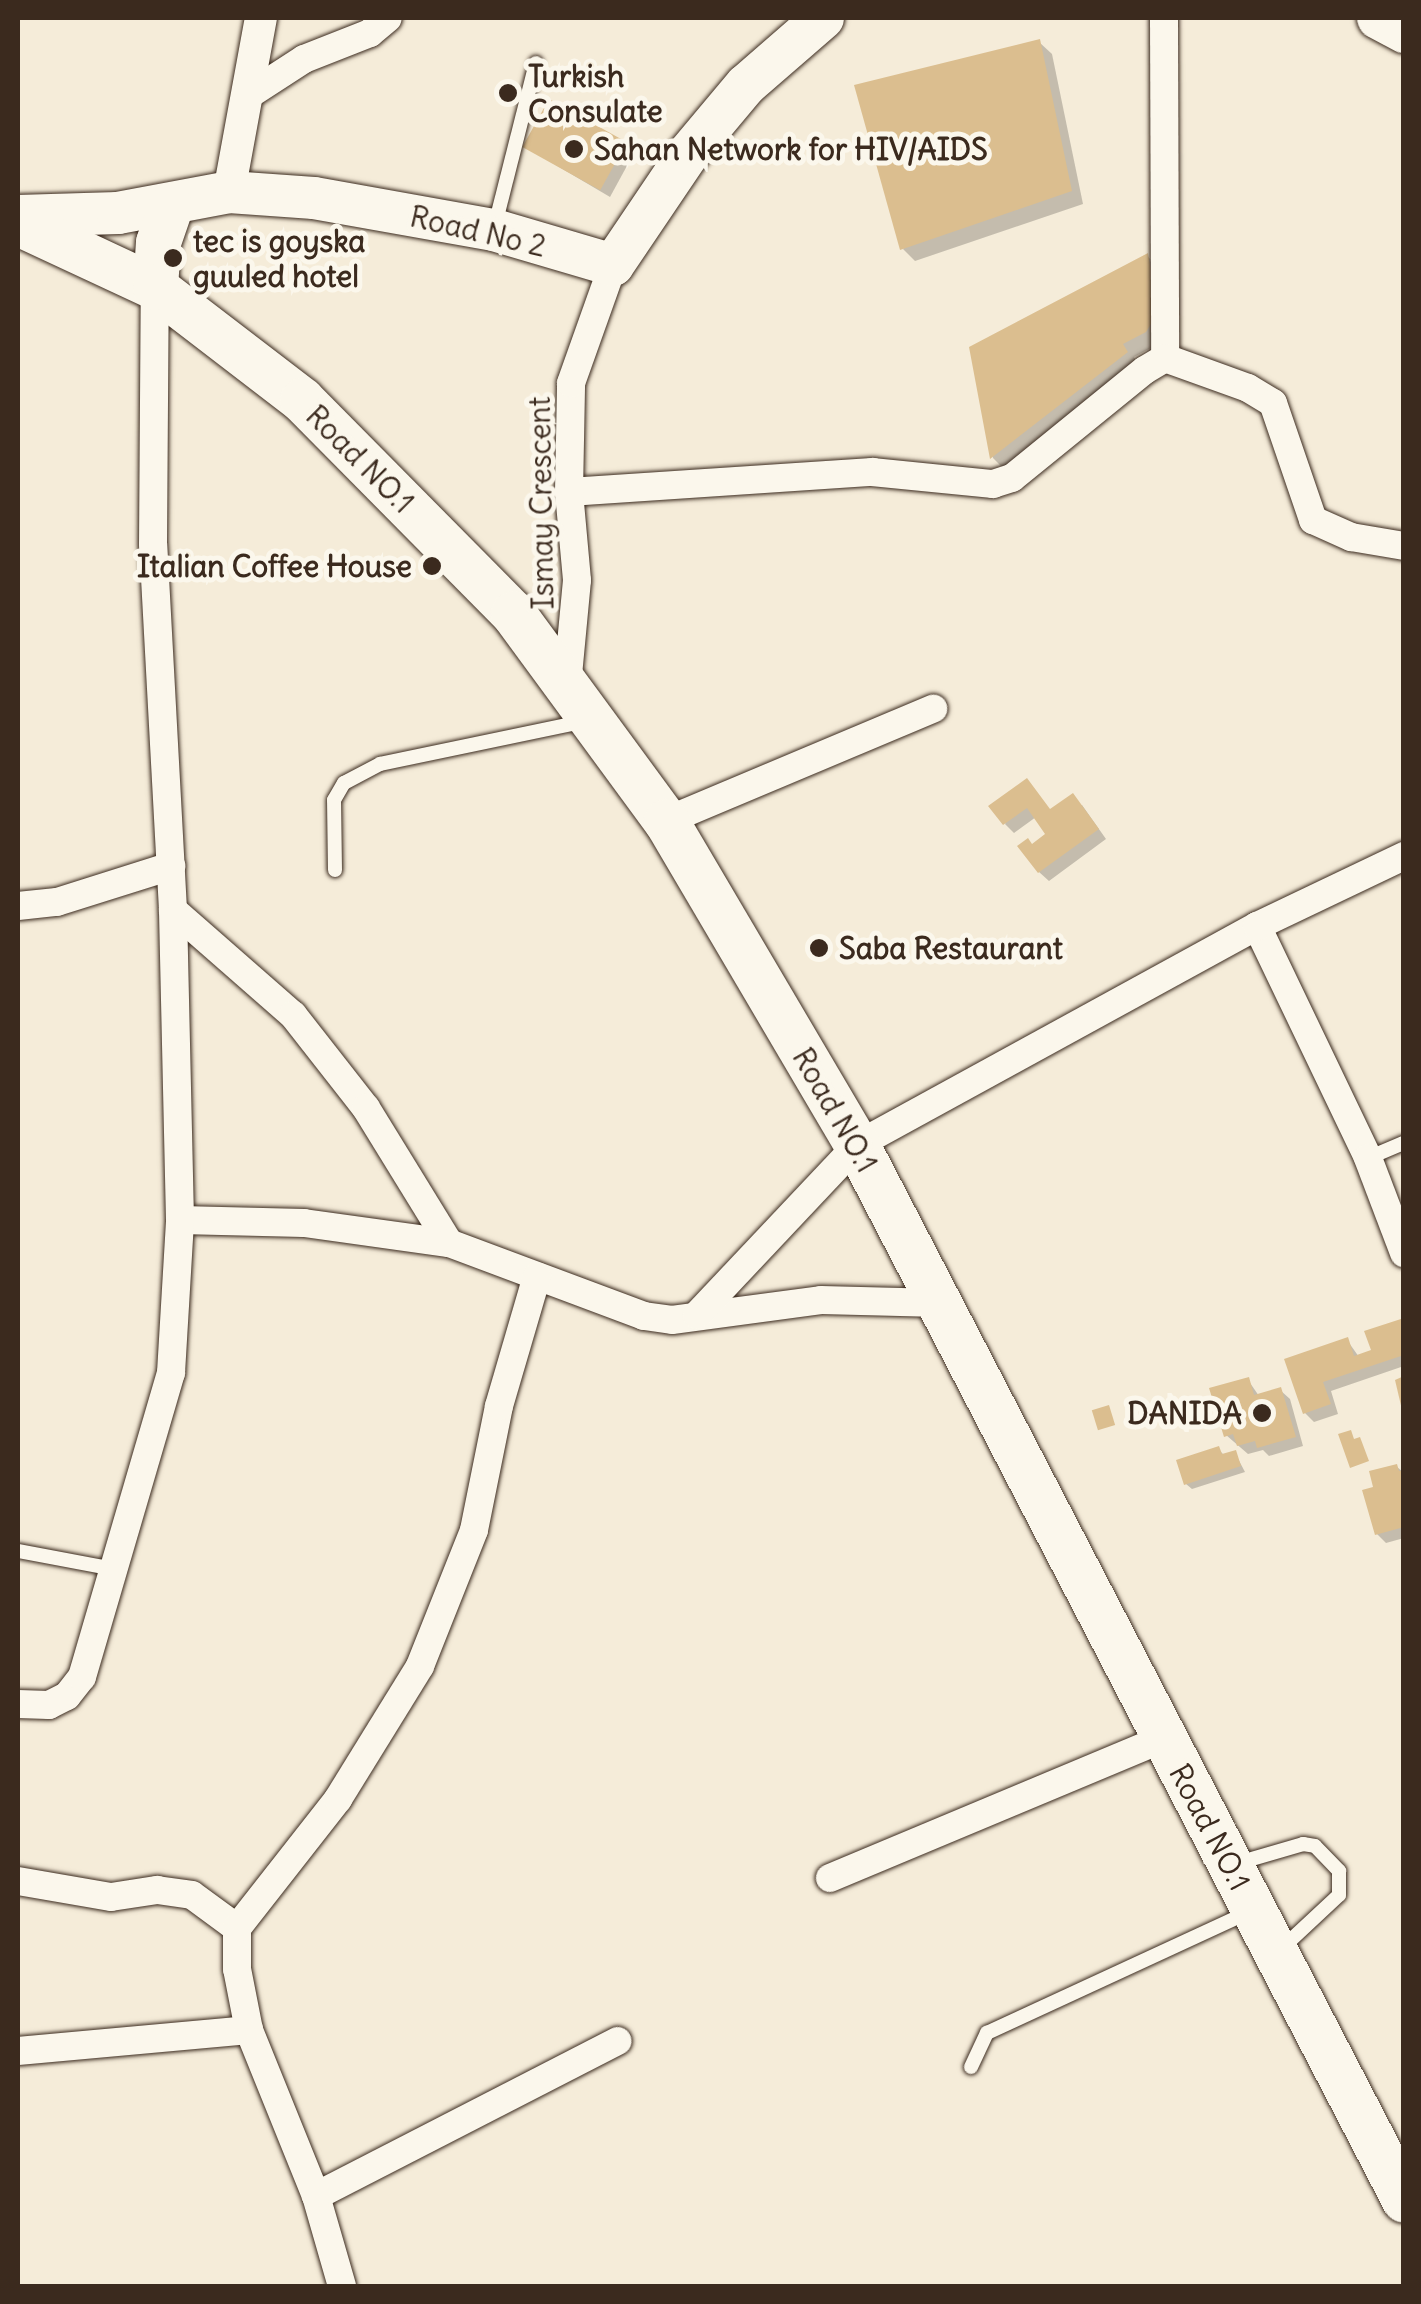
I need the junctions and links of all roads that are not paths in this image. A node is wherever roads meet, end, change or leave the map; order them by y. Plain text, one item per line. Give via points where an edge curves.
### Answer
1 (261, 18) edge
2 (388, 18) edge
3 (823, 18) edge
4 (1164, 18) edge
5 (1378, 18) edge
6 (1404, 32) edge
7 (536, 63) dead end
8 (246, 96) junction
9 (229, 192) junction
10 (170, 206) junction
11 (18, 219) edge
12 (494, 230) junction
13 (613, 265) junction
14 (156, 287) junction
15 (1165, 358) junction
16 (569, 492) junction
17 (1404, 546) edge
18 (579, 703) junction
19 (933, 710) dead end
20 (666, 821) junction
21 (1404, 856) edge
22 (171, 866) junction
23 (334, 870) dead end
24 (18, 906) edge
25 (174, 910) junction
26 (1257, 926) junction
27 (1404, 1144) edge
28 (857, 1146) junction
29 (1368, 1158) junction
30 (180, 1220) junction
31 (449, 1243) junction
32 (1404, 1253) edge
33 (537, 1276) junction
34 (940, 1302) junction
35 (698, 1315) junction
36 (18, 1552) edge
37 (114, 1569) junction
38 (18, 1704) edge
39 (1164, 1738) junction
40 (1232, 1865) junction
41 (830, 1878) dead end
42 (18, 1881) edge
43 (1253, 1910) junction
44 (237, 1928) junction
45 (1276, 1954) junction
46 (250, 2030) junction
47 (618, 2041) dead end
48 (18, 2051) edge
49 (971, 2066) dead end
50 (316, 2196) junction
51 (1404, 2200) edge
52 (342, 2286) edge

1 - 8 street
2 - 8 street
3 - 13 main road via 746,85 688,154
4 - 15 street
5 - 6 main road
7 - 12 lane
8 - 9 street
9 - 10 main road, Road No 2
9 - 12 main road, Road No 2 via 314,198
10 - 11 main road, Road No 2
10 - 14 highway via 156,252
11 - 14 highway, Road NO.1
12 - 13 main road, Road No 2
13 - 16 street, Ismay Crescent via 571,383
14 - 18 highway, Road NO.1 via 302,400 514,613
14 - 22 street via 153,545
15 - 16 street via 1012,478 993,484 872,472
15 - 17 street via 1273,402 1312,520 1350,538
16 - 18 street, Ismay Crescent
18 - 20 highway, Road NO.1
18 - 23 lane via 524,737 380,764 344,783 334,800
19 - 20 street
20 - 28 highway, Road NO.1
21 - 26 street
22 - 24 street via 57,902
22 - 25 street
25 - 30 street
25 - 31 street via 293,1015 366,1108
26 - 28 street
26 - 29 street
27 - 29 lane
28 - 34 highway, Road NO.1
28 - 35 street
29 - 32 street
30 - 31 street via 304,1223
30 - 37 street via 171,1373
31 - 33 street
33 - 35 street via 644,1316
33 - 44 street via 499,1406 474,1530 420,1666 338,1799
34 - 35 street via 821,1300
34 - 39 highway, Road NO.1
36 - 37 lane
37 - 38 street via 82,1677 50,1705
39 - 40 highway, Road NO.1
39 - 41 street
40 - 43 highway, Road NO.1
40 - 45 lane via 1303,1844 1315,1846 1338,1871 1339,1895
42 - 44 street via 111,1898 156,1890 192,1895
43 - 45 highway, Road NO.1
43 - 49 lane via 987,2033
44 - 46 street via 237,1969
45 - 51 highway, Road NO.1
46 - 48 street
46 - 50 street
47 - 50 street
50 - 52 street

